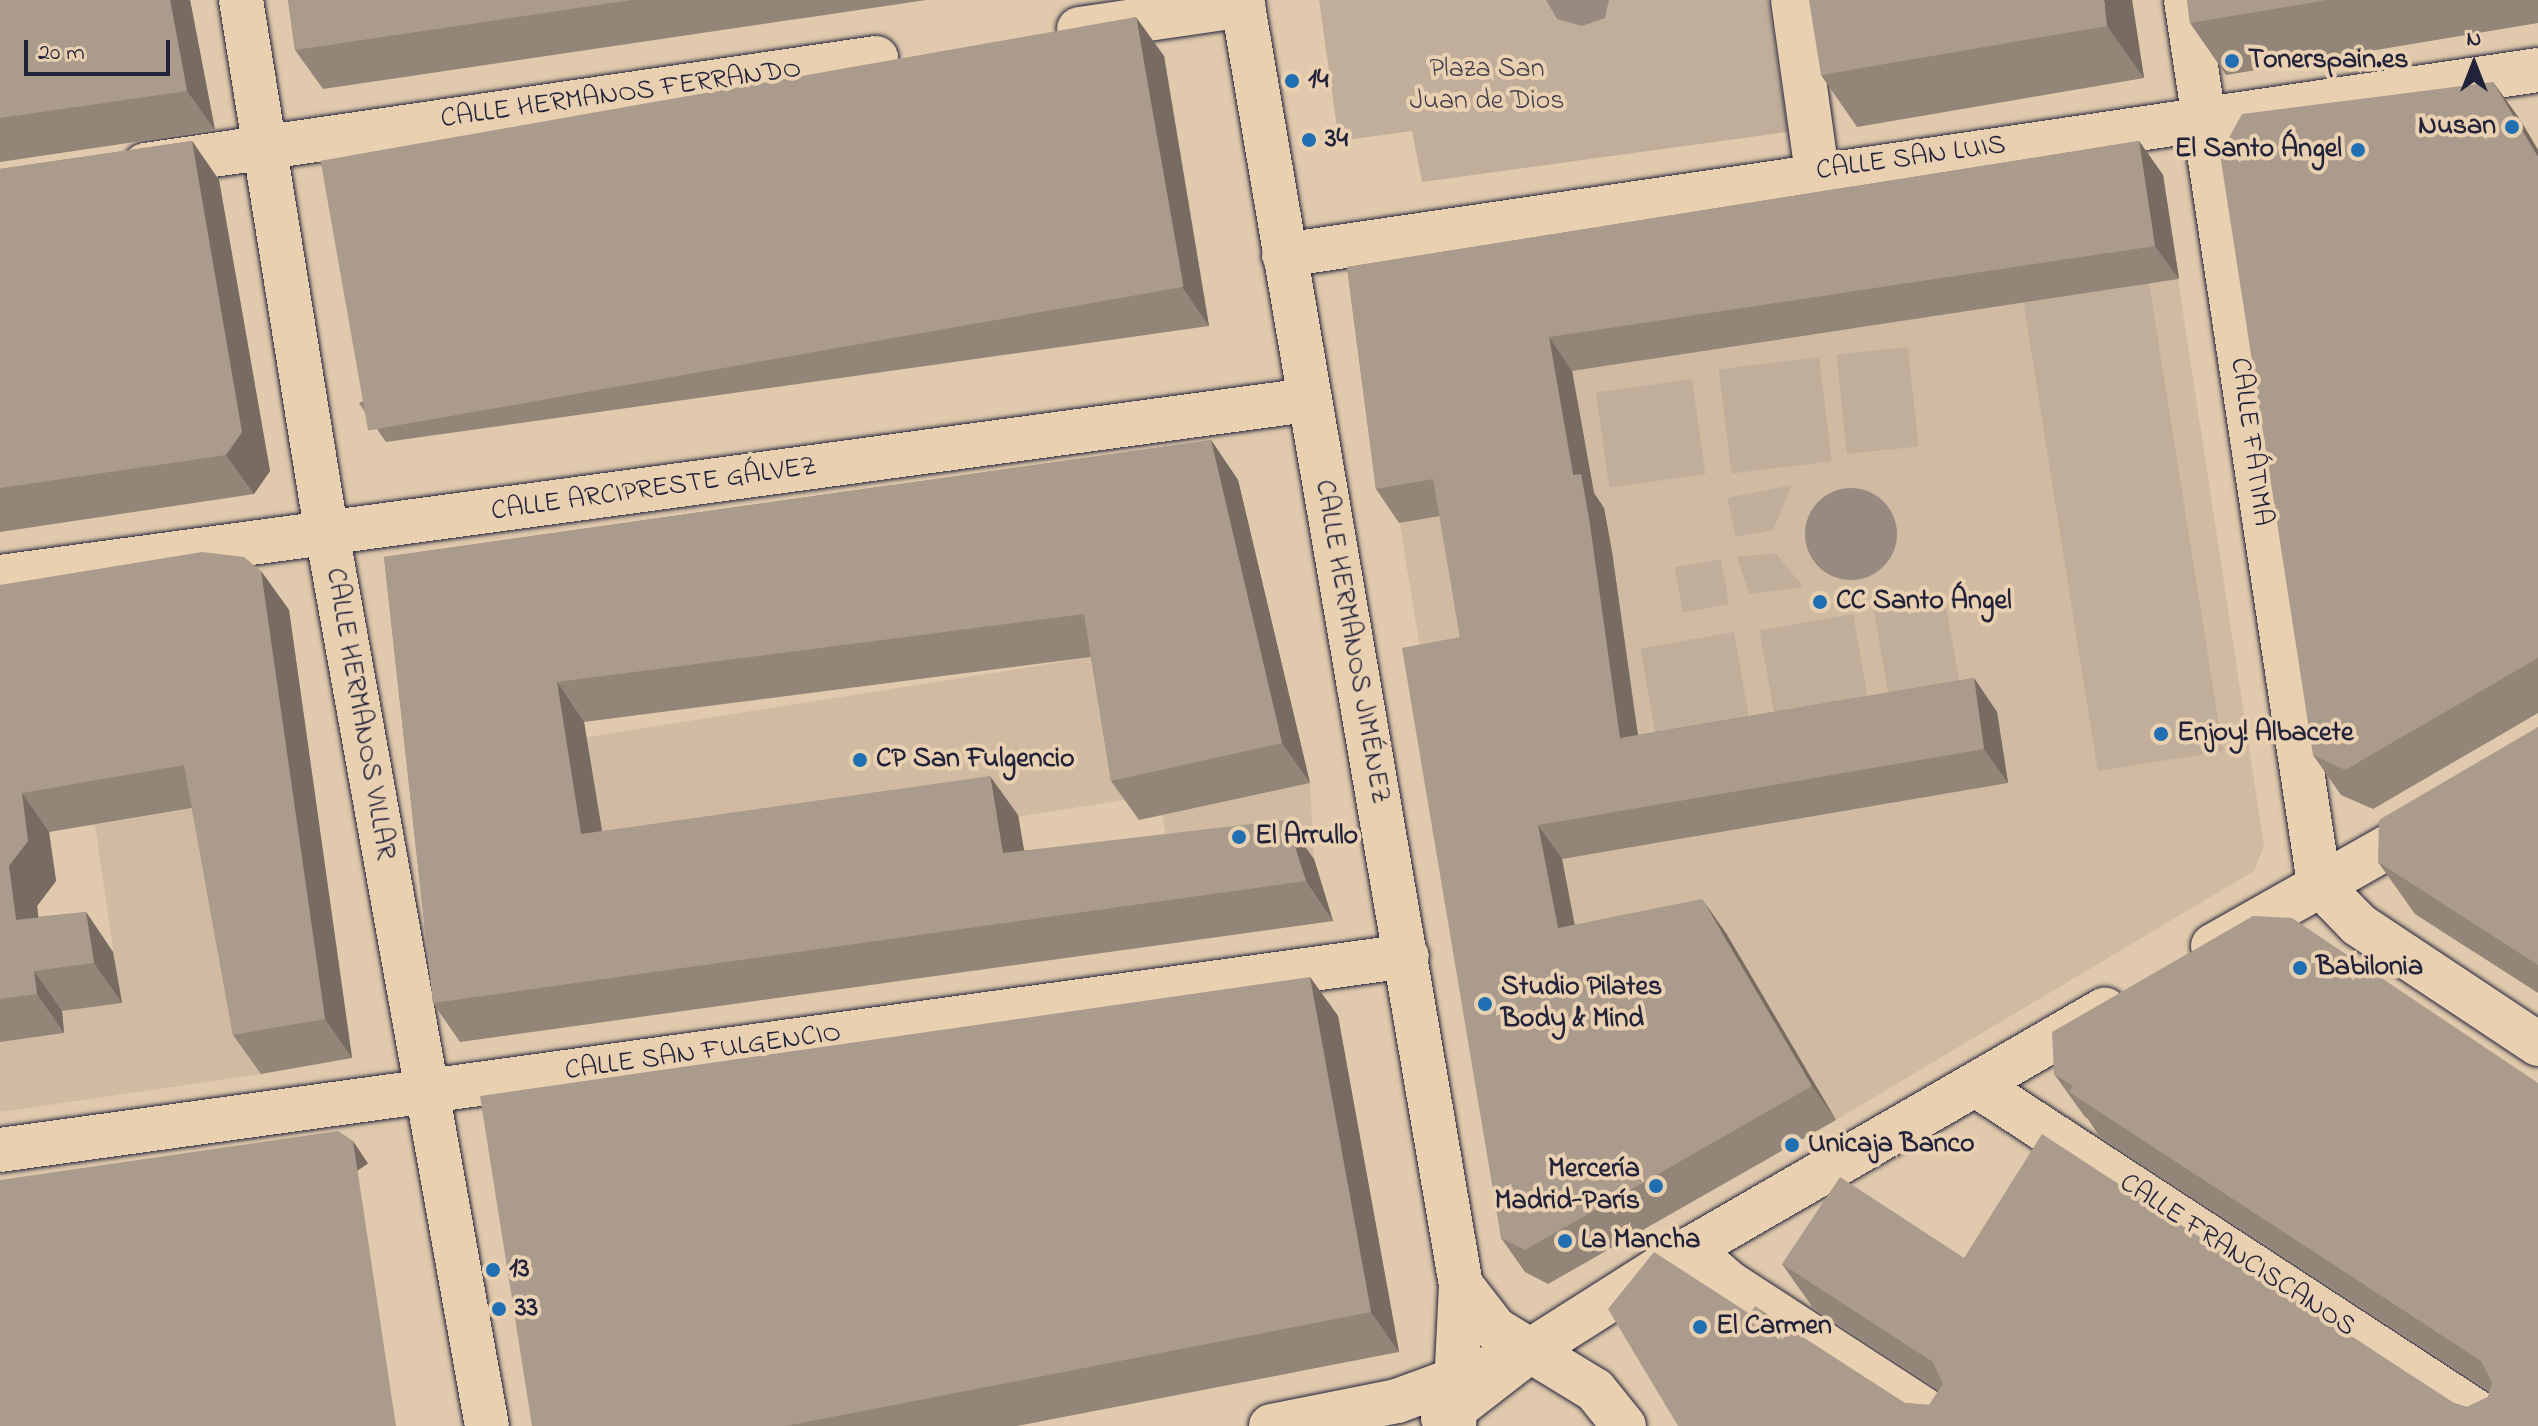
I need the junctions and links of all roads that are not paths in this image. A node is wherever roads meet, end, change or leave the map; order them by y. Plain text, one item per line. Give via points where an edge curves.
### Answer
1 (241, 0) edge
2 (1793, 0) edge
3 (2186, 0) edge
4 (1242, 3) edge
5 (1039, 35) edge
6 (913, 53) edge
7 (2536, 73) edge
8 (2204, 119) junction
9 (265, 147) junction
10 (109, 170) edge
11 (1817, 172) junction
12 (1284, 255) junction
13 (1308, 400) junction
14 (327, 535) junction
15 (0, 577) edge
16 (2538, 762) edge
17 (2319, 884) junction
18 (1407, 956) junction
19 (2182, 964) edge
20 (2141, 988) edge
21 (2538, 1044) edge
22 (1976, 1085) junction
23 (427, 1091) junction
24 (0, 1150) edge
25 (1690, 1249) junction
26 (1461, 1285) junction
27 (1531, 1350) junction
28 (1451, 1409) edge
29 (487, 1426) edge
30 (1275, 1426) edge
31 (1624, 1426) edge
32 (1949, 1426) edge
33 (2498, 1426) edge

1 - 9 street, CALLE HERMANOS VILLAR
2 - 11 street
3 - 8 street, CALLE FÁTIMA
4 - 5 street
4 - 12 street, CALLE HERMANOS JIMÉNEZ
6 - 9 street, CALLE HERMANOS FERRANDO
7 - 8 street, CALLE SAN LUIS
8 - 11 street, CALLE SAN LUIS
8 - 17 street, CALLE FÁTIMA
9 - 10 street, CALLE HERMANOS FERRANDO
9 - 14 street, CALLE HERMANOS VILLAR
11 - 12 street, CALLE SAN LUIS
12 - 13 street, CALLE HERMANOS JIMÉNEZ
13 - 14 street, CALLE ARCIPRESTE GÁLVEZ
13 - 18 street, CALLE HERMANOS JIMÉNEZ
14 - 15 street, CALLE ARCIPRESTE GÁLVEZ
14 - 23 street, CALLE HERMANOS VILLAR
16 - 17 street
17 - 19 street
17 - 21 street via 2359,925
18 - 23 street, CALLE SAN FULGENCIO
18 - 26 street, CALLE HERMANOS JIMÉNEZ
20 - 22 street
22 - 25 street
22 - 33 street, CALLE FRANCISCANOS
23 - 24 street, CALLE SAN FULGENCIO
23 - 29 street, CALLE HERMANOS VILLAR
25 - 27 street
25 - 32 street
26 - 27 street, CALLE HERMANOS JIMÉNEZ via 1495,1329
26 - 28 street, CALLE HERMANOS JIMÉNEZ
27 - 28 street
27 - 31 street, CALLE HERMANOS JIMÉNEZ via 1595,1390
28 - 30 street via 1376,1406

